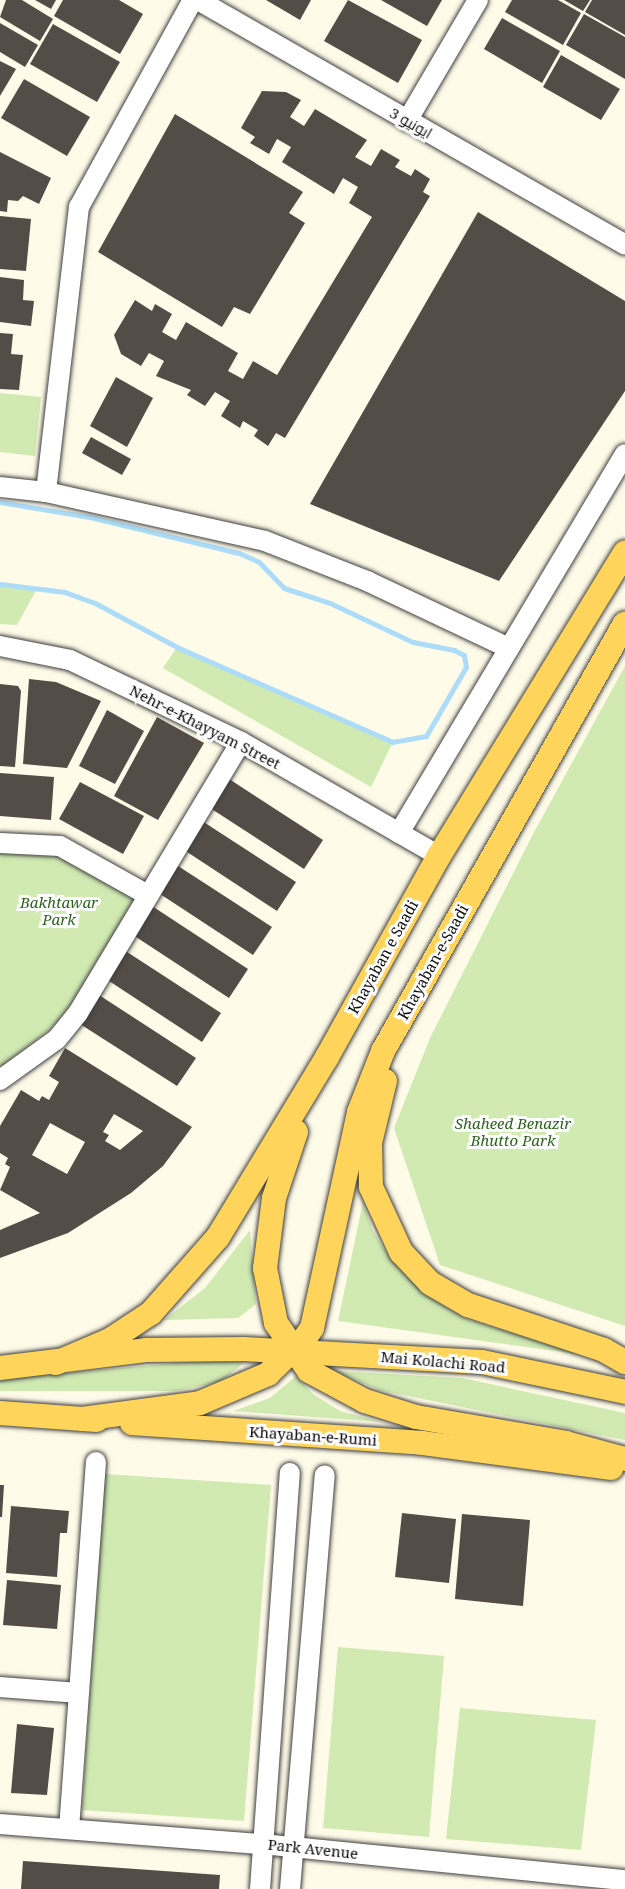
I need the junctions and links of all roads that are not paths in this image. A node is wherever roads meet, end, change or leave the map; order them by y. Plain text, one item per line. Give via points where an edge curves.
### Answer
1 (193, 0) edge
2 (198, 0) edge
3 (478, 0) edge
4 (407, 121) junction
5 (625, 245) edge
6 (625, 454) edge
7 (0, 487) edge
8 (46, 492) junction
9 (625, 553) edge
10 (625, 624) edge
11 (0, 646) edge
12 (508, 648) junction
13 (241, 742) junction
14 (399, 833) junction
15 (0, 843) edge
16 (439, 856) junction
17 (146, 894) junction
18 (405, 1010) junction
19 (327, 1057) junction
20 (0, 1080) edge
21 (295, 1351) junction
22 (625, 1362) edge
23 (56, 1363) junction
24 (0, 1368) edge
25 (625, 1392) edge
26 (0, 1413) edge
27 (82, 1419) junction
28 (625, 1459) edge
29 (96, 1462) dead end
30 (625, 1470) edge
31 (290, 1473) dead end
32 (325, 1475) dead end
33 (0, 1687) edge
34 (79, 1693) junction
35 (0, 1824) edge
36 (69, 1829) junction
37 (262, 1844) junction
38 (294, 1847) junction
39 (625, 1880) edge
40 (260, 1889) edge
41 (290, 1889) edge

1 - 8 street via 79,207
2 - 4 street, ایونیو 3
3 - 4 street
4 - 5 street, ایونیو 3
6 - 12 street
7 - 8 street
8 - 12 street via 265,541 367,581
9 - 16 main road
10 - 18 main road, Khayaban-e-Saadi
11 - 13 street, Nehr-e-Khayyam Street via 70,660
12 - 14 street
13 - 14 street, Nehr-e-Khayyam Street
13 - 17 street
14 - 16 street, Nehr-e-Khayyam Street
15 - 17 street via 60,846
16 - 19 main road, Khayaban e Saadi
17 - 20 street via 78,1013 57,1039
18 - 21 main road, Khayaban-e-Saadi via 359,1112 312,1328
18 - 22 main road via 370,1143 371,1187 401,1252 430,1283 468,1305 604,1350
19 - 21 main road via 284,1160 266,1239 269,1298 276,1323
19 - 23 main road via 218,1237 183,1280 151,1313
21 - 23 main road via 146,1350
21 - 25 main road, Mai Kolachi Road via 482,1362
21 - 27 main road via 268,1374 200,1403
21 - 28 main road via 325,1382 365,1401 448,1425 566,1443
23 - 24 main road
26 - 27 main road, Khayaban-e-Rumi
27 - 30 main road, Khayaban-e-Rumi via 422,1443
29 - 34 street
31 - 37 street
32 - 38 street
33 - 34 street
34 - 36 street
35 - 36 street, Park Avenue
36 - 37 street, Park Avenue
37 - 38 street, Park Avenue
37 - 40 street
38 - 39 street, Park Avenue
38 - 41 street

